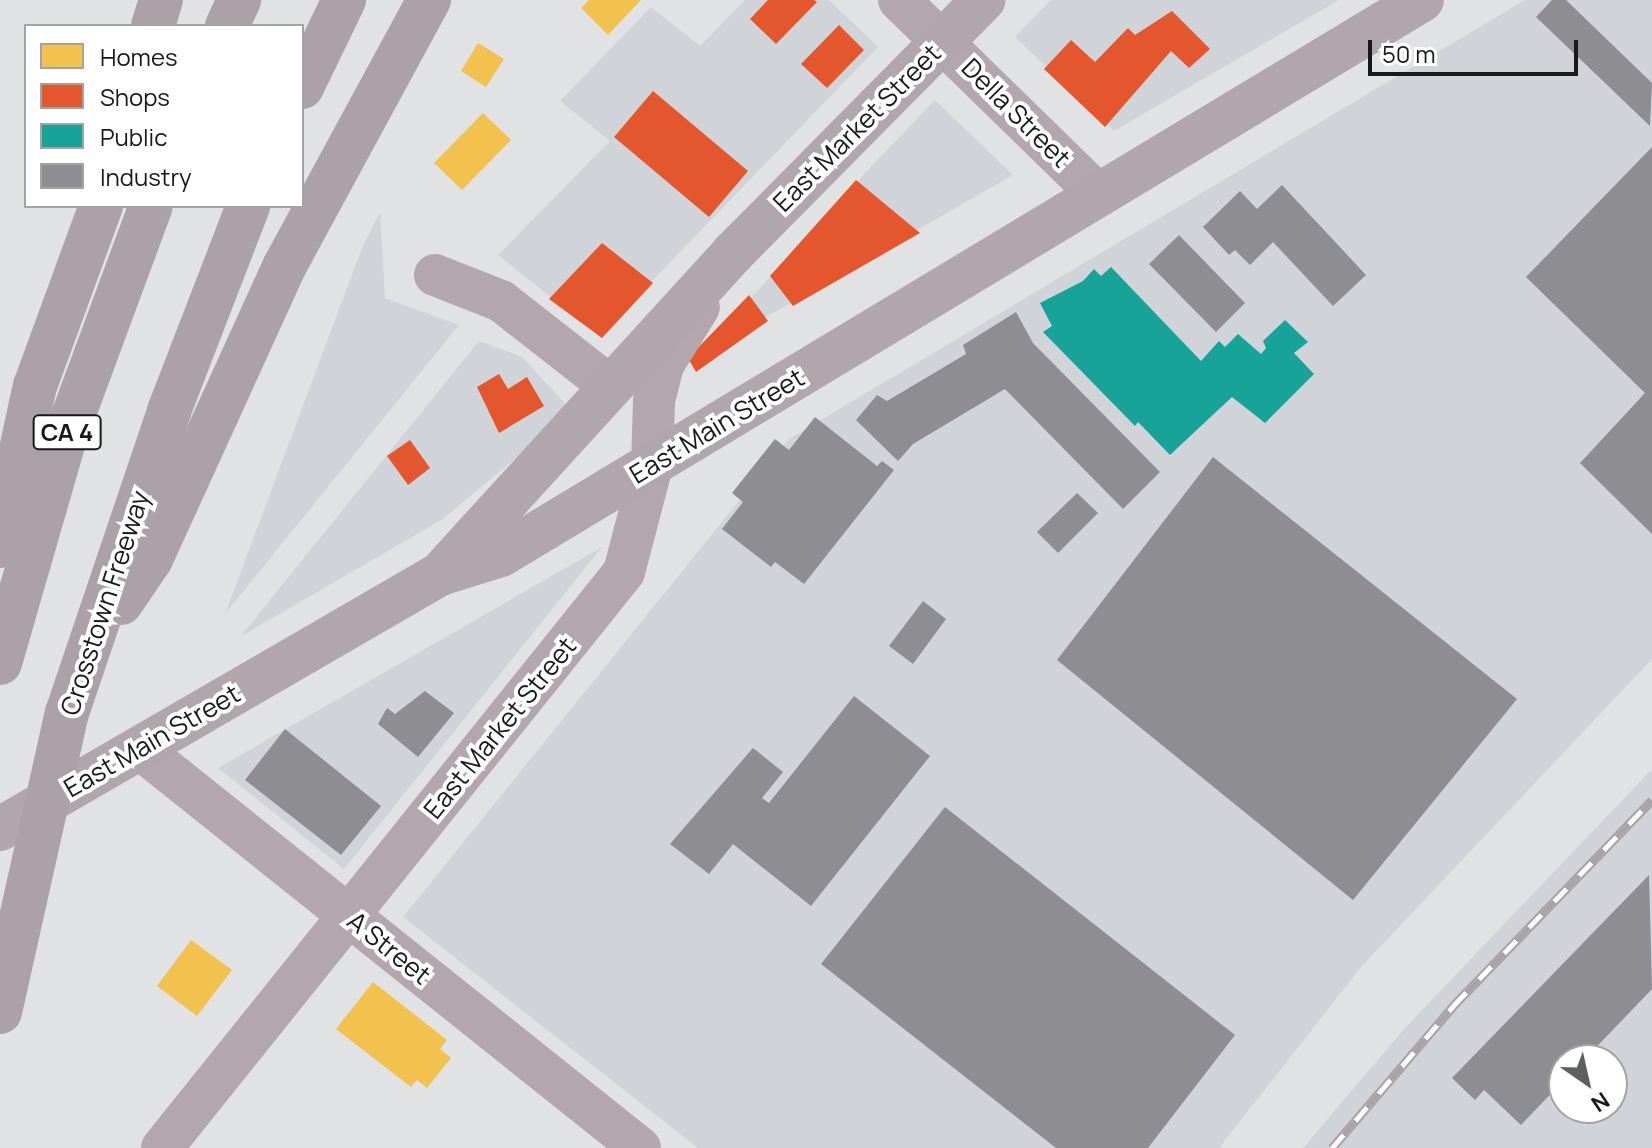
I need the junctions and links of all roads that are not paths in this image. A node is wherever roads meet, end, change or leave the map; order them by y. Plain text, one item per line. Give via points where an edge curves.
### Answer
1 (161, 0) edge
2 (239, 0) edge
3 (344, 0) edge
4 (429, 0) edge
5 (899, 0) edge
6 (983, 0) edge
7 (1422, 0) edge
8 (154, 24) edge
9 (228, 24) edge
10 (944, 41) junction
11 (304, 83) edge
12 (1097, 193) junction
13 (100, 208) edge
14 (150, 208) edge
15 (247, 208) edge
16 (731, 255) junction
17 (435, 275) dead end
18 (611, 387) junction
19 (652, 465) junction
20 (0, 546) edge
21 (440, 574) junction
22 (86, 654) junction
23 (0, 663) edge
24 (145, 748) junction
25 (0, 829) edge
26 (347, 914) junction
27 (0, 1012) edge
28 (162, 1148) edge
29 (640, 1148) edge

1 - 8 highway
2 - 9 highway
3 - 11 highway
4 - 22 highway via 277,281 151,559
5 - 10 street, Della Street
6 - 10 main road, East Market Street
7 - 12 main road, East Main Street
10 - 12 street, Della Street
10 - 16 main road, East Market Street
12 - 19 main road, East Main Street
13 - 20 highway via 35,386
14 - 23 highway, CA 4 via 65,438
15 - 22 highway, Crosstown Freeway via 210,297
16 - 18 main road, East Market Street
16 - 19 street, East Market Street via 663,365 654,401
17 - 18 street via 501,301
18 - 21 main road, East Market Street
19 - 21 main road, East Main Street via 501,555
19 - 26 street, East Market Street via 624,572
21 - 24 main road, East Main Street
22 - 27 highway, Crosstown Freeway via 67,713
24 - 25 main road, East Main Street
24 - 26 street, A Street
26 - 28 street, East Market Street
26 - 29 street, A Street

